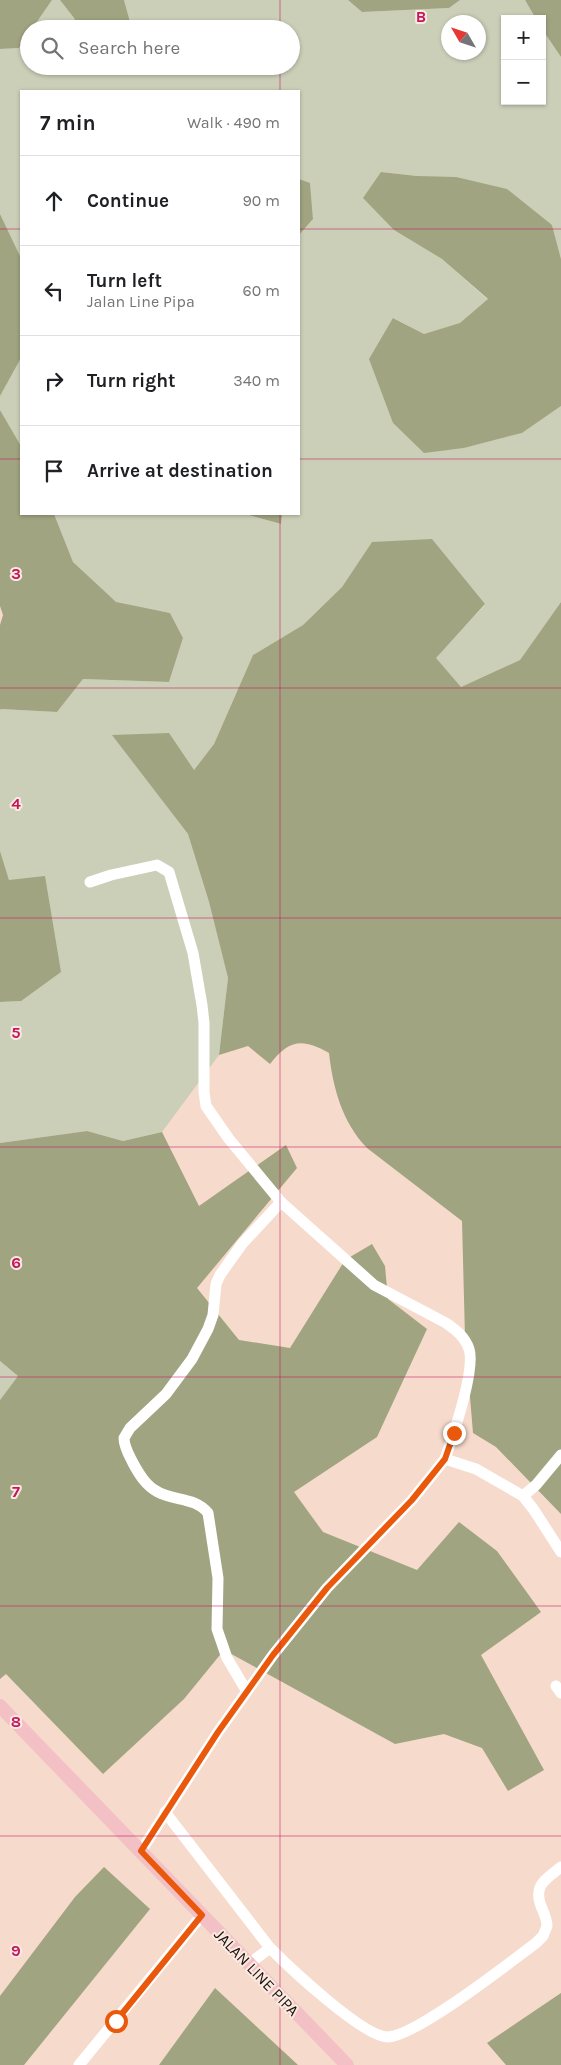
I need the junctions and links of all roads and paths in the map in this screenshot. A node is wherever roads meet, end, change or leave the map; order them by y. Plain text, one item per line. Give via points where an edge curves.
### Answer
1 (90, 882) dead end
2 (281, 1202) junction
3 (561, 1455) edge
4 (445, 1459) junction
5 (523, 1496) junction
6 (561, 1552) edge
7 (246, 1690) junction
8 (0, 1706) edge
9 (165, 1812) junction
10 (141, 1851) junction
11 (561, 1867) edge
12 (202, 1915) junction
13 (270, 1948) junction
14 (249, 1964) junction
15 (79, 2065) edge
16 (347, 2065) edge

1 - 2 street via 157,865 169,872 192,954 202,1005 206,1106
2 - 4 street via 374,1284 446,1323 466,1342 471,1361
2 - 7 street via 242,1244 220,1275 213,1315 192,1359 166,1394 132,1425 124,1438 138,1472 148,1484 159,1492 197,1504 208,1512 218,1578 218,1629 227,1658
3 - 5 street
4 - 5 street via 484,1473
4 - 7 street via 412,1500 311,1607
5 - 6 street
7 - 9 street
8 - 10 main road, JALAN LINE PIPA
9 - 10 street
9 - 13 street
10 - 12 main road, JALAN LINE PIPA
11 - 13 street via 539,1890 538,1899 547,1926 536,1944 441,2011 395,2036 381,2036 364,2027
12 - 14 main road, JALAN LINE PIPA
12 - 15 street
13 - 14 street
14 - 16 main road, JALAN LINE PIPA

